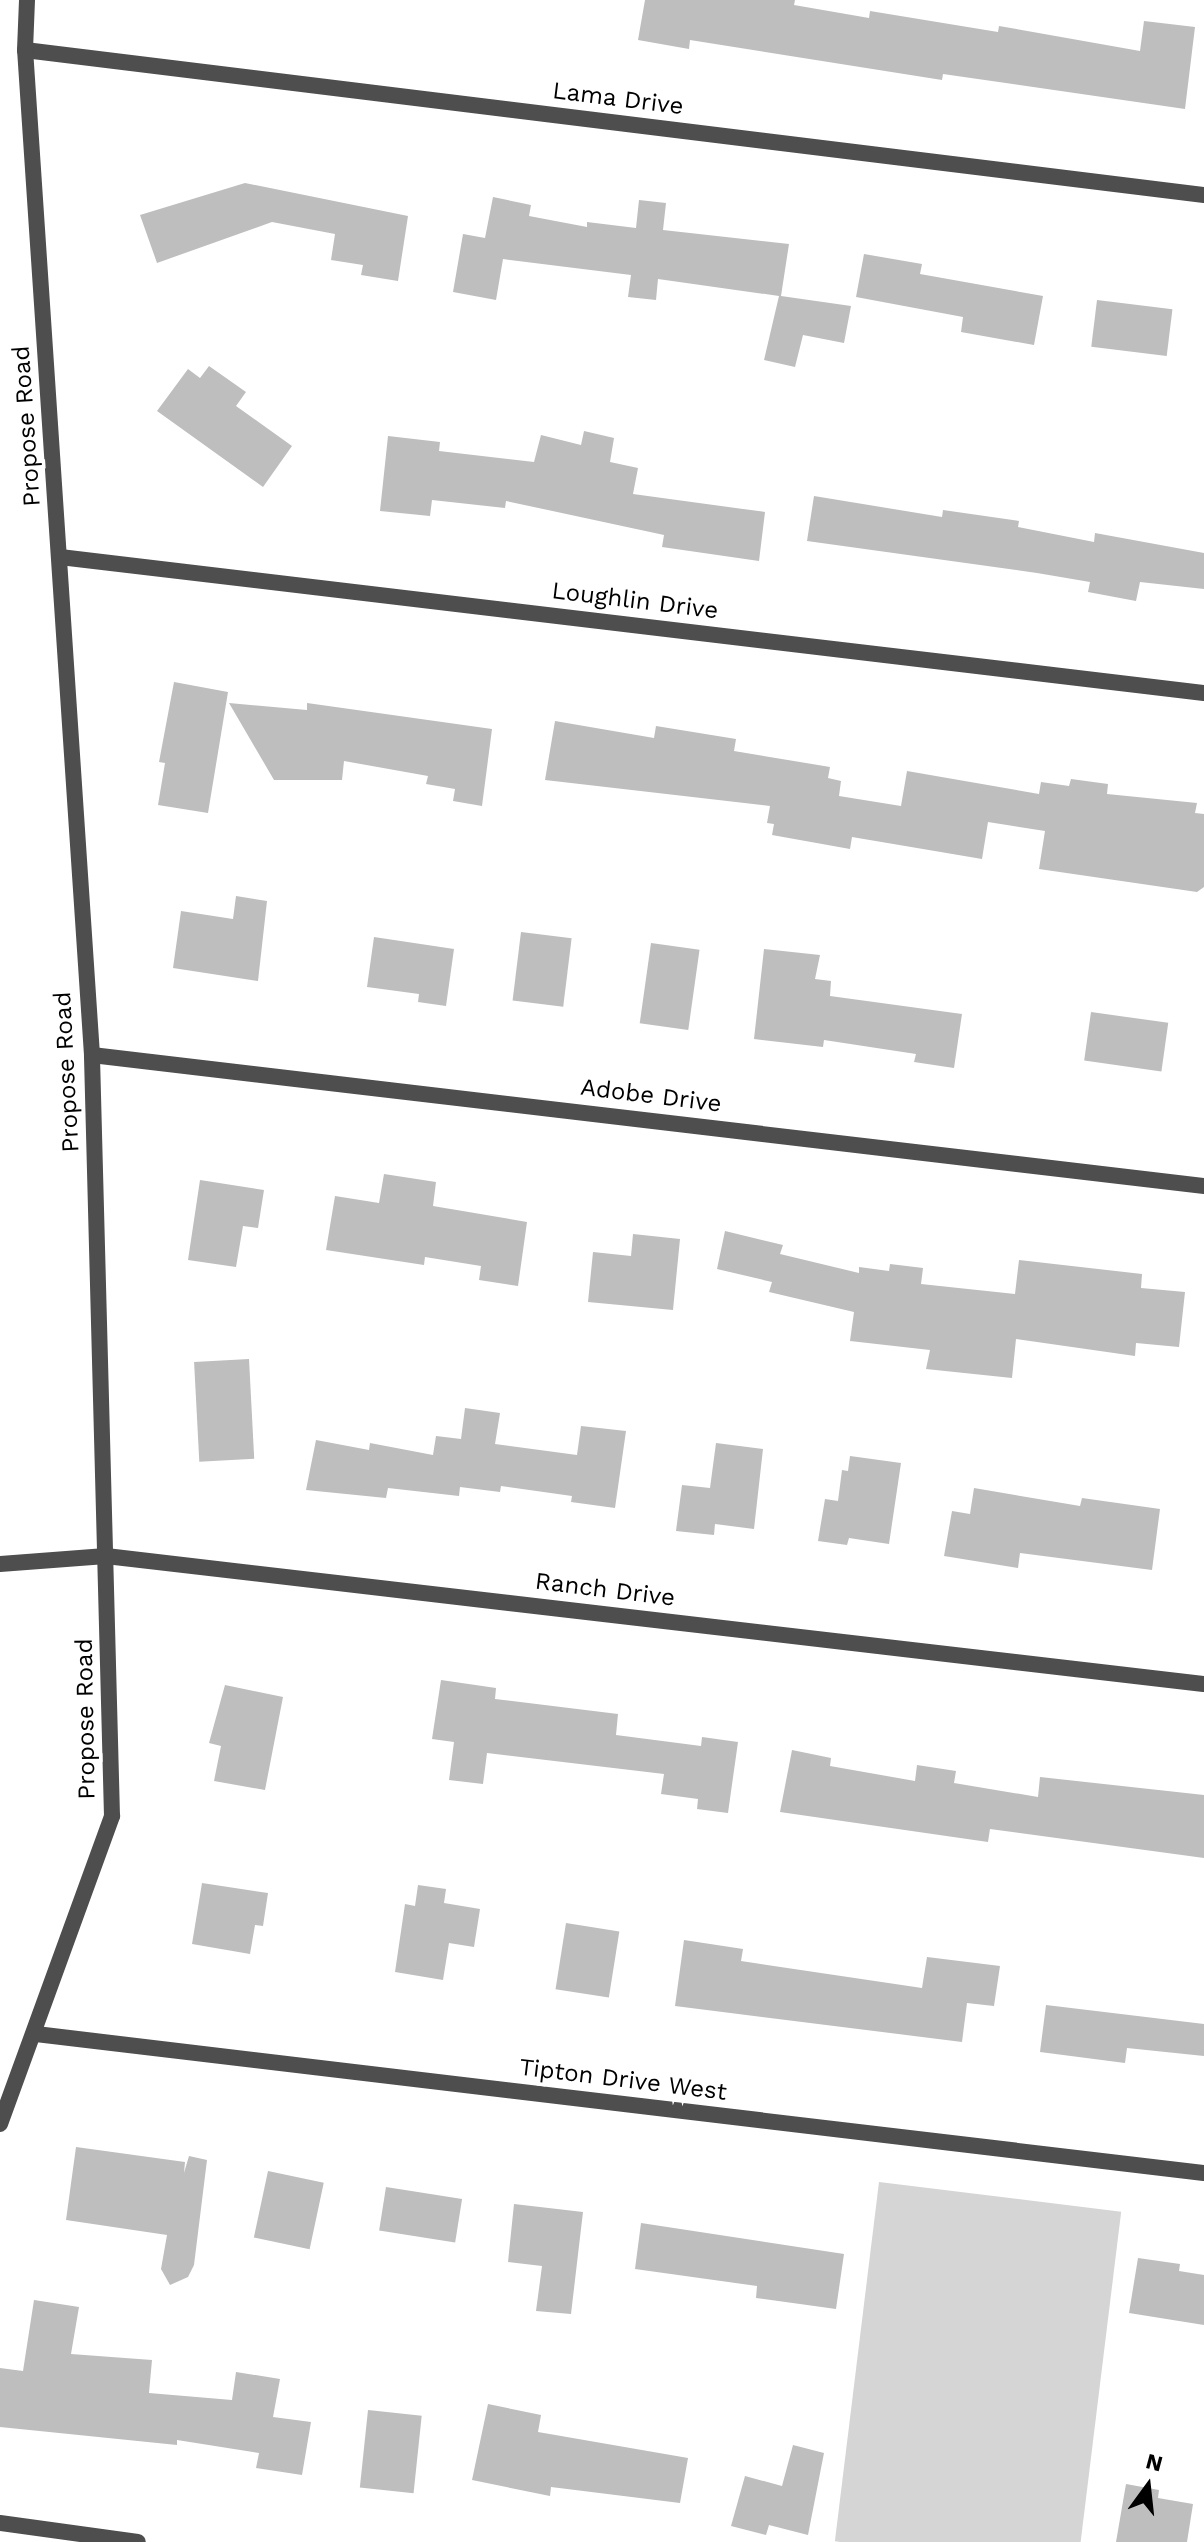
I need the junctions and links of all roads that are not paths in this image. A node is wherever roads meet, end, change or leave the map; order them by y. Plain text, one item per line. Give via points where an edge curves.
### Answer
1 (27, 0) edge
2 (25, 50) junction
3 (1204, 195) edge
4 (60, 557) junction
5 (1204, 693) edge
6 (92, 1055) junction
7 (1204, 1186) edge
8 (106, 1556) junction
9 (0, 1564) edge
10 (1204, 1684) edge
11 (36, 2034) junction
12 (0, 2124) edge
13 (1204, 2173) edge
14 (0, 2523) edge
15 (138, 2542) edge

1 - 2 street, Propose Road
2 - 3 street, Lama Drive
2 - 4 street, Propose Road
4 - 5 street, Loughlin Drive
4 - 6 street, Propose Road
6 - 7 street, Adobe Drive
6 - 8 street, Propose Road
8 - 9 street, Ranch Drive
8 - 10 street, Ranch Drive
8 - 11 street, Propose Road via 112,1816
11 - 12 street, Propose Road
11 - 13 street, Tipton Drive West
14 - 15 street

